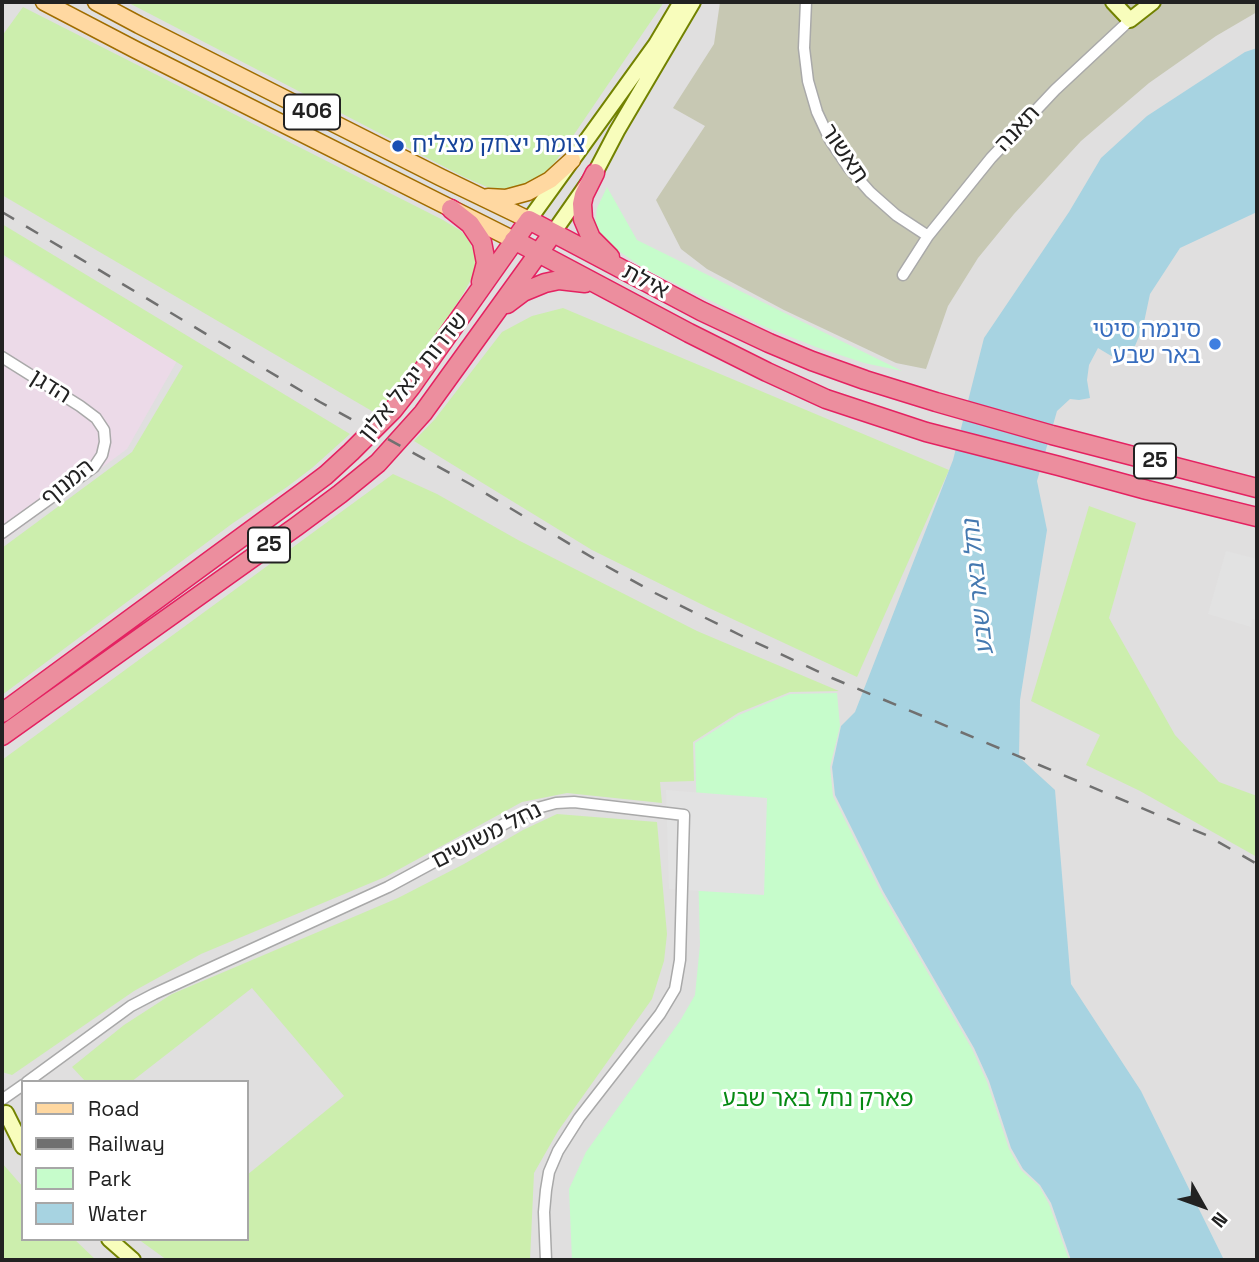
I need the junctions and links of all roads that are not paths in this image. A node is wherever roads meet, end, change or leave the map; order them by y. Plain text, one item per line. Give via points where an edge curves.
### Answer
1 (44, 2) edge
2 (96, 2) edge
3 (681, 2) edge
4 (693, 2) edge
5 (806, 2) edge
6 (1113, 2) edge
7 (1153, 2) edge
8 (1130, 20) junction
9 (572, 160) junction
10 (595, 173) junction
11 (481, 197) junction
12 (451, 209) junction
13 (529, 220) junction
14 (553, 233) junction
15 (928, 236) junction
16 (514, 240) junction
17 (538, 253) junction
18 (632, 275) junction
19 (903, 275) dead end
20 (601, 287) junction
21 (476, 296) junction
22 (496, 312) junction
23 (2, 357) edge
24 (96, 418) joint
25 (1257, 488) edge
26 (1257, 517) edge
27 (2, 533) edge
28 (2, 713) edge
29 (2, 736) edge
30 (30, 1080) edge
31 (21, 1087) edge
32 (3, 1108) edge
33 (2, 1131) edge
34 (21, 1145) edge
35 (21, 1146) edge
36 (110, 1241) edge
37 (133, 1260) edge
38 (546, 1260) edge

1 - 12 main road, אילת / 406
2 - 11 main road, אילת / 406
3 - 9 street, שדרות יגאל אלון
4 - 10 street, שדרות יגאל אלון
5 - 15 street, תאשור via 808,81 830,140 870,192
6 - 8 street
7 - 8 street, תאנה
8 - 15 street, תאנה via 1022,123
9 - 11 main road via 528,192 506,198
9 - 13 street, שדרות יגאל אלון
10 - 14 street, שדרות יגאל אלון
10 - 18 highway via 584,195 583,219 598,246
11 - 13 main road, אילת / 406
12 - 16 main road, אילת / 406
12 - 21 highway via 470,224 482,242 486,263
13 - 14 highway, אילת / 25
13 - 16 highway, שדרות יגאל אלון / 25
14 - 17 highway, שדרות יגאל אלון / 25
14 - 18 highway, אילת / 25
15 - 19 street, תאנה
16 - 17 highway, אילת / 25
16 - 21 highway, שדרות יגאל אלון / 25
17 - 20 highway, אילת / 25
17 - 22 highway, שדרות יגאל אלון / 25
18 - 25 highway, אילת / 25 via 769,343 865,380
20 - 22 highway via 570,280 545,283
20 - 26 highway, אילת / 25 via 798,387 855,409 926,432
21 - 28 highway, שדרות יגאל אלון / 25 via 393,410 326,475
22 - 29 highway, שדרות יגאל אלון / 25 via 423,412 378,463
23 - 24 street, הדגן
24 - 27 street, המנוף via 105,442 94,467
30 - 38 street, נחל משושים via 131,1006 388,887 530,810 574,802 684,815 675,989 558,1151 545,1190
31 - 32 street
32 - 34 street
33 - 35 street
36 - 37 street

